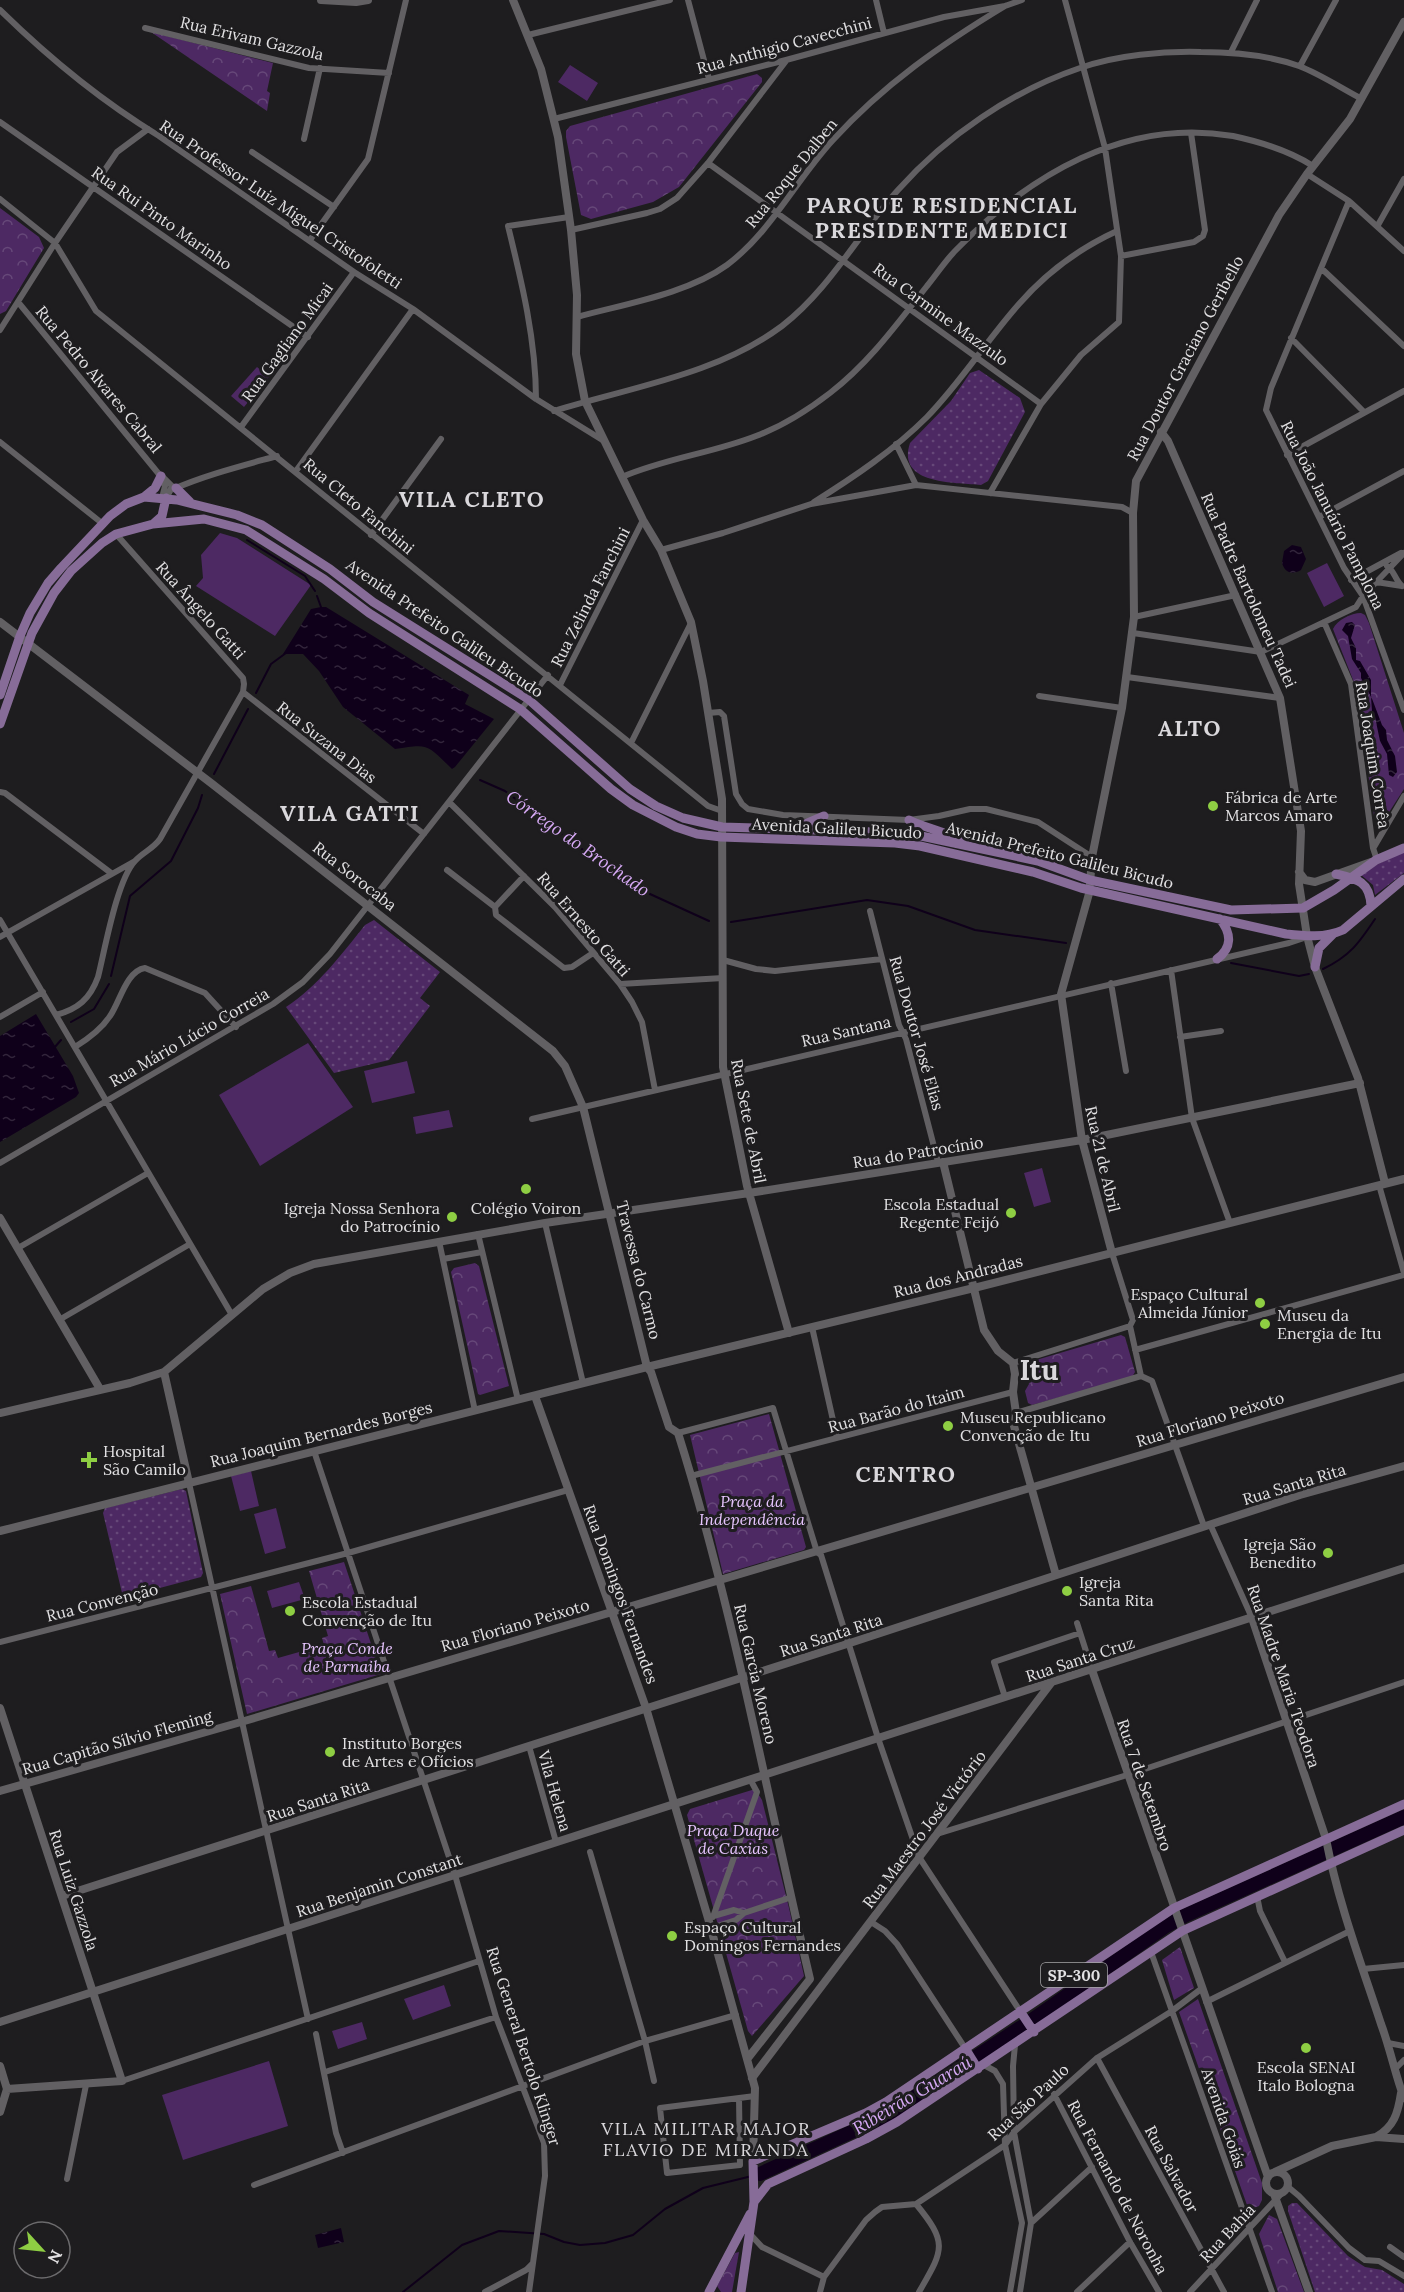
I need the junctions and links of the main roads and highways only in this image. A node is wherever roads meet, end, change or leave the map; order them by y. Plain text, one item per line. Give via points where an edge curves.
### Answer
1 (321, 0) edge
2 (368, 0) edge
3 (1404, 22) edge
4 (1161, 432) junction
5 (165, 486) junction
6 (144, 497) junction
7 (192, 504) junction
8 (153, 524) junction
9 (0, 622) edge
10 (24, 639) junction
11 (0, 695) edge
12 (0, 724) edge
13 (824, 816) road end
14 (909, 820) road end
15 (795, 829) junction
16 (721, 837) joint
17 (967, 846) junction
18 (1404, 849) edge
19 (1376, 860) junction
20 (1299, 871) junction
21 (1336, 874) junction
22 (1352, 878) junction
23 (1404, 879) edge
24 (1090, 880) junction
25 (1090, 890) junction
26 (1371, 906) junction
27 (1303, 908) junction
28 (1220, 920) junction
29 (1334, 934) junction
30 (1307, 936) junction
31 (1217, 959) road end
32 (1315, 967) road end
33 (583, 1107) joint
34 (1404, 1179) edge
35 (647, 1367) junction
36 (1404, 1377) edge
37 (535, 1396) junction
38 (518, 1400) joint
39 (0, 1531) edge
40 (718, 1581) junction
41 (611, 1613) junction
42 (242, 1722) joint
43 (0, 1791) edge
44 (1404, 1804) edge
45 (1404, 1830) edge
46 (1022, 2014) junction
47 (1032, 2029) junction
48 (748, 2058) junction
49 (974, 2060) junction
50 (753, 2174) junction
51 (768, 2184) junction
52 (753, 2204) junction
53 (709, 2292) edge
54 (741, 2292) edge

1 - 2 main road
3 - 4 main road, Rua Doutor Graciano Geribello via 1344,127 1279,215
4 - 20 main road, Rua Padre Bartolomeu Tadei via 1280,698 1301,831
4 - 24 main road, Rua Doutor Graciano Geribello via 1136,481 1134,617 1122,708
5 - 6 main road, Avenida Prefeito Galileu Bicudo
5 - 6 main road
5 - 7 main road, Avenida Prefeito Galileu Bicudo
5 - 7 main road
5 - 8 main road via 162,516
6 - 10 main road, Avenida Prefeito Galileu Bicudo via 117,509 48,583 30,613
7 - 15 main road, Avenida Prefeito Galileu Bicudo via 262,525 330,569 373,602 528,699 630,789 656,806 699,823 722,827
8 - 10 main road, Avenida Prefeito Galileu Bicudo via 116,534 102,543 62,582
8 - 16 main road, Avenida Prefeito Galileu Bicudo via 204,519 246,530 520,709 633,805 687,831
9 - 10 main road, Rua Sorocaba
10 - 11 main road, Avenida Prefeito Galileu Bicudo
10 - 12 main road, Avenida Prefeito Galileu Bicudo
10 - 33 main road, Rua Sorocaba via 553,1051 565,1066
13 - 15 main road
14 - 17 main road via 946,832
15 - 17 main road, Avenida Prefeito Galileu Bicudo via 907,833
16 - 25 main road, Avenida Galileu Bicudo via 907,844 1033,872
17 - 24 main road, Avenida Prefeito Galileu Bicudo via 1038,861
18 - 19 main road
19 - 21 main road
19 - 22 main road
20 - 21 main road via 1305,880 1313,882
20 - 27 main road, Rua Padre Bartolomeu Tadei
21 - 22 main road
22 - 26 main road via 1368,888
22 - 27 main road
23 - 26 main road, Avenida Prefeito Galileu Bicudo
24 - 25 main road, Rua Doutor Graciano Geribello
24 - 27 main road, Avenida Prefeito Galileu Bicudo via 1218,909
25 - 28 main road, Avenida Prefeito Galileu Bicudo
26 - 29 main road, Avenida Prefeito Galileu Bicudo via 1351,925
27 - 30 main road, Rua Padre Bartolomeu Tadei
28 - 30 main road, Avenida Prefeito Galileu Bicudo
28 - 31 main road via 1230,939
29 - 30 main road, Avenida Prefeito Galileu Bicudo
29 - 32 main road via 1319,948
33 - 35 main road, Travessa do Carmo
34 - 35 main road, Rua dos Andradas
35 - 37 main road, Rua dos Andradas
35 - 40 main road, Travessa do Carmo via 669,1427 678,1433
36 - 40 main road, Rua Floriano Peixoto
37 - 38 main road, Rua dos Andradas
37 - 41 main road, Rua Domingos Fernandes
38 - 39 main road, Rua Joaquim Bernardes Borges
40 - 41 main road, Rua Floriano Peixoto
40 - 48 main road, Rua Garcia Moreno via 810,1979
41 - 42 main road, Rua Floriano Peixoto
41 - 48 main road, Rua Domingos Fernandes via 646,1708
42 - 43 main road, Rua Capitão Sílvio Fleming
44 - 46 main road, SP-300 via 1175,1911
45 - 47 main road, SP-300 via 1181,1928 1151,1952
46 - 47 main road
46 - 49 main road, SP-300
47 - 49 main road, SP-300 via 1015,2045
48 - 50 main road via 755,2096
49 - 50 main road, SP-300
49 - 51 main road, SP-300 via 882,2131
50 - 51 main road via 761,2186
50 - 52 main road
51 - 52 main road, SP-300
52 - 53 main road, SP-300
52 - 54 main road

